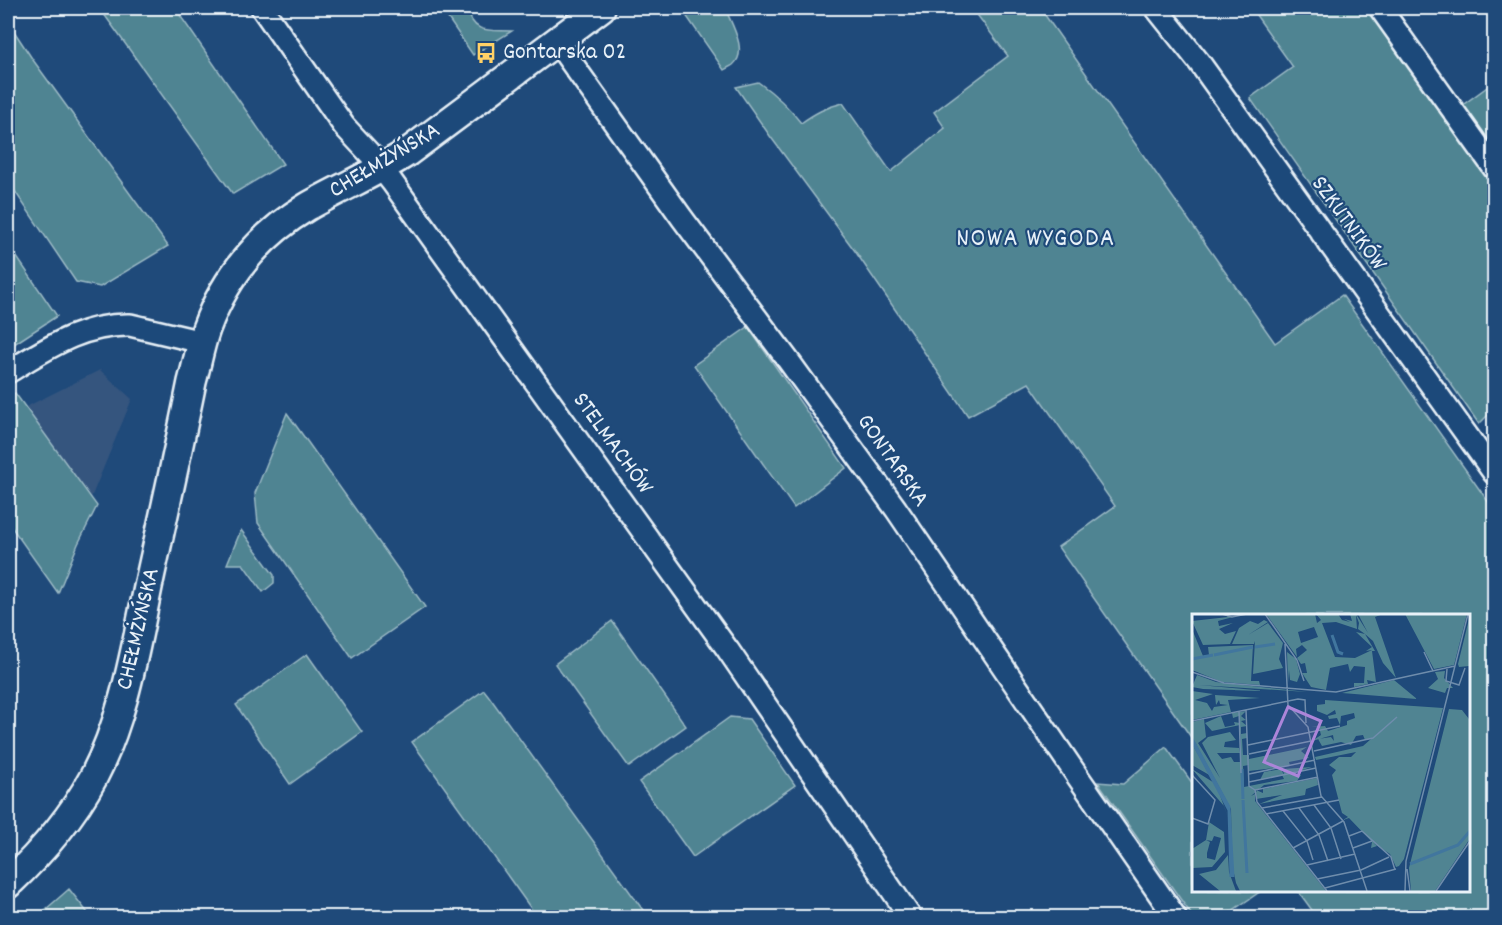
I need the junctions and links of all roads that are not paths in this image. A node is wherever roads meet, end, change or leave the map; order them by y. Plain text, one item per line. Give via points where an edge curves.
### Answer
1 (262, 8) edge
2 (601, 8) edge
3 (1156, 8) edge
4 (1380, 8) edge
5 (556, 41) junction
6 (382, 168) junction
7 (1494, 168) edge
8 (202, 342) junction
9 (8, 372) edge
10 (1494, 473) edge
11 (8, 884) edge
12 (911, 918) edge
13 (1176, 918) edge

1 - 6 street, STELMACHÓW via 344,126
2 - 5 street, CHEŁMŻYŃSKA
3 - 10 street, SZKUTNIKÓW via 1199,62
4 - 7 street
5 - 6 street, CHEŁMŻYŃSKA
5 - 13 street, GONTARSKA via 896,509
6 - 8 street, CHEŁMŻYŃSKA via 296,214 258,245 222,293
6 - 12 street, STELMACHÓW via 728,650
8 - 9 street via 130,325 88,329
8 - 11 street, CHEŁMŻYŃSKA via 127,684 112,734 93,778 70,815

